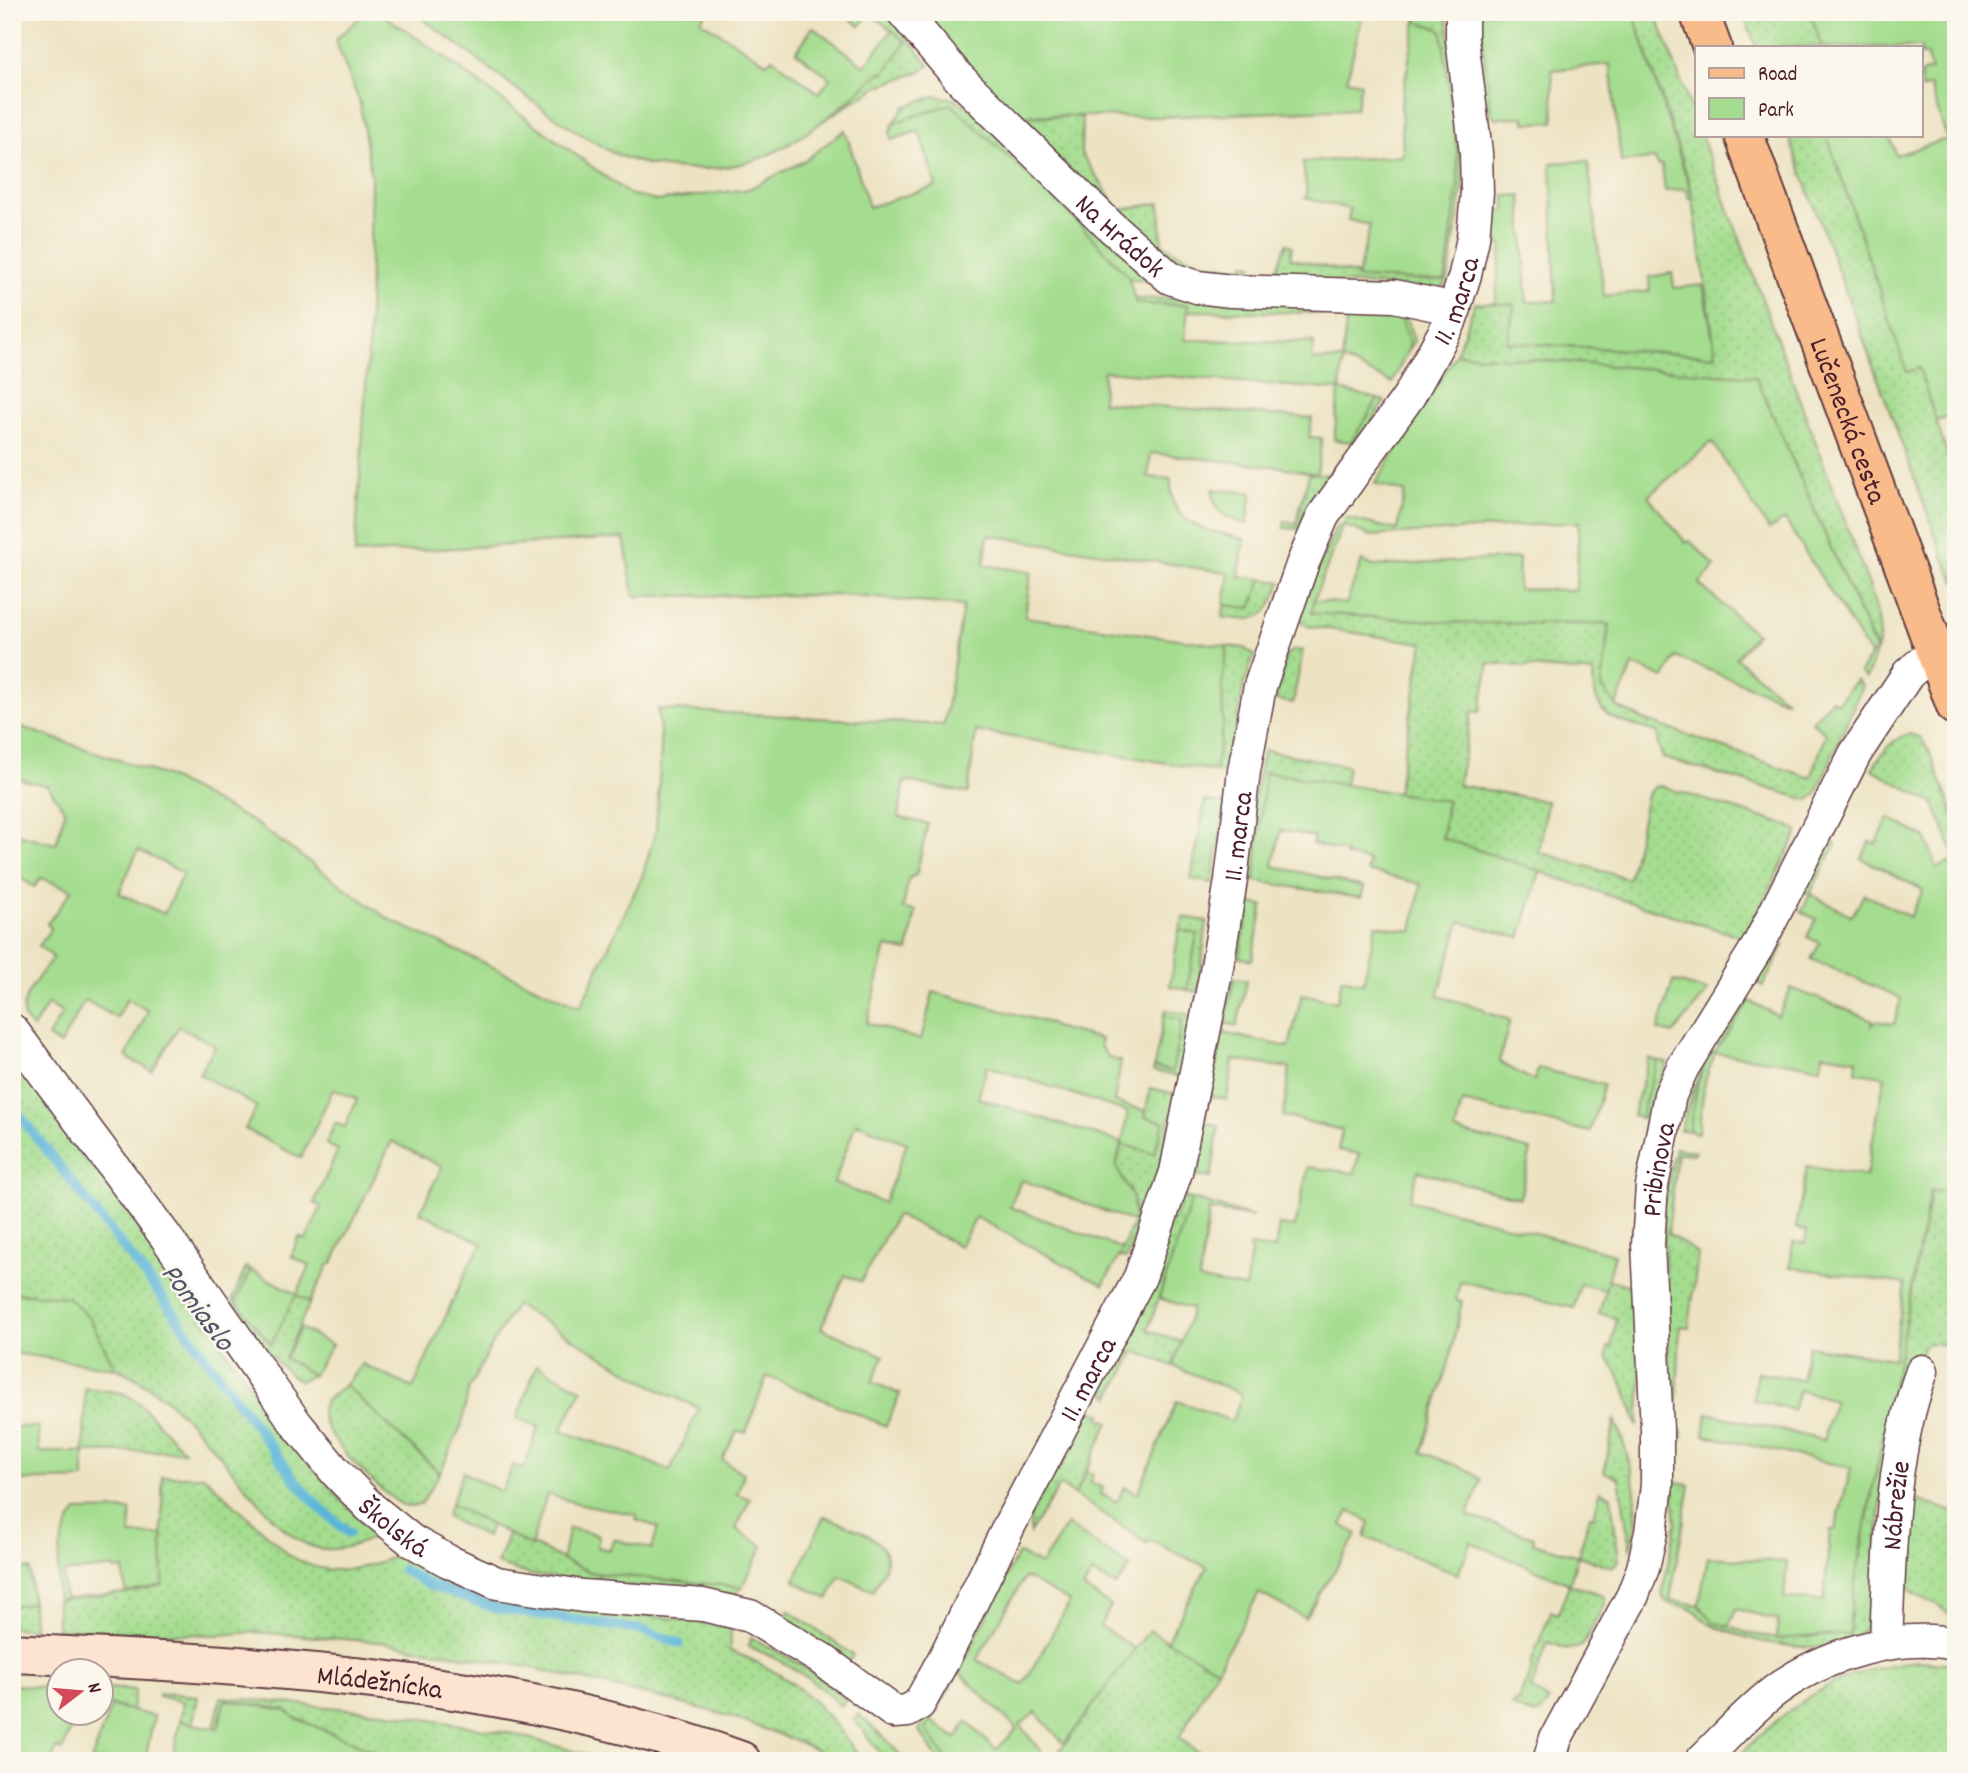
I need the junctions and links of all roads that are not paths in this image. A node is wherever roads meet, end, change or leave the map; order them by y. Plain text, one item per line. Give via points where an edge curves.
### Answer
1 (903, 12) edge
2 (1462, 12) edge
3 (1699, 12) edge
4 (1712, 46) edge
5 (1744, 136) edge
6 (1455, 309) junction
7 (1946, 649) edge
8 (1956, 706) edge
9 (12, 1030) edge
10 (1922, 1371) dead end
11 (1886, 1643) junction
12 (1956, 1644) edge
13 (12, 1653) edge
14 (945, 1657) joint
15 (741, 1761) edge
16 (1549, 1761) edge
17 (1701, 1761) edge

1 - 6 street, Na Hrádok via 960,79 1170,278 1231,291 1394,296
2 - 6 street, 11. marca via 1478,192 1473,239
3 - 4 main road
5 - 7 main road, Lučenecká cesta
6 - 14 street, 11. marca via 1409,396 1323,516 1302,565 1260,685 1217,967 1176,1172 1140,1277
7 - 8 main road, Lučenecká cesta
7 - 16 street, Pribinova via 1908,674 1855,754 1758,946 1670,1095 1652,1186 1648,1244 1657,1430 1651,1532 1633,1595 1556,1738
9 - 14 street, Školská via 166,1237 295,1422 371,1508 412,1541 497,1583 583,1596 703,1605 750,1616 820,1658 894,1712 919,1704
10 - 11 street, Nábrežie via 1897,1472
11 - 12 street
11 - 17 street via 1834,1660 1775,1690
13 - 15 street, Mládežnícka via 257,1667 409,1683 519,1701 645,1731

